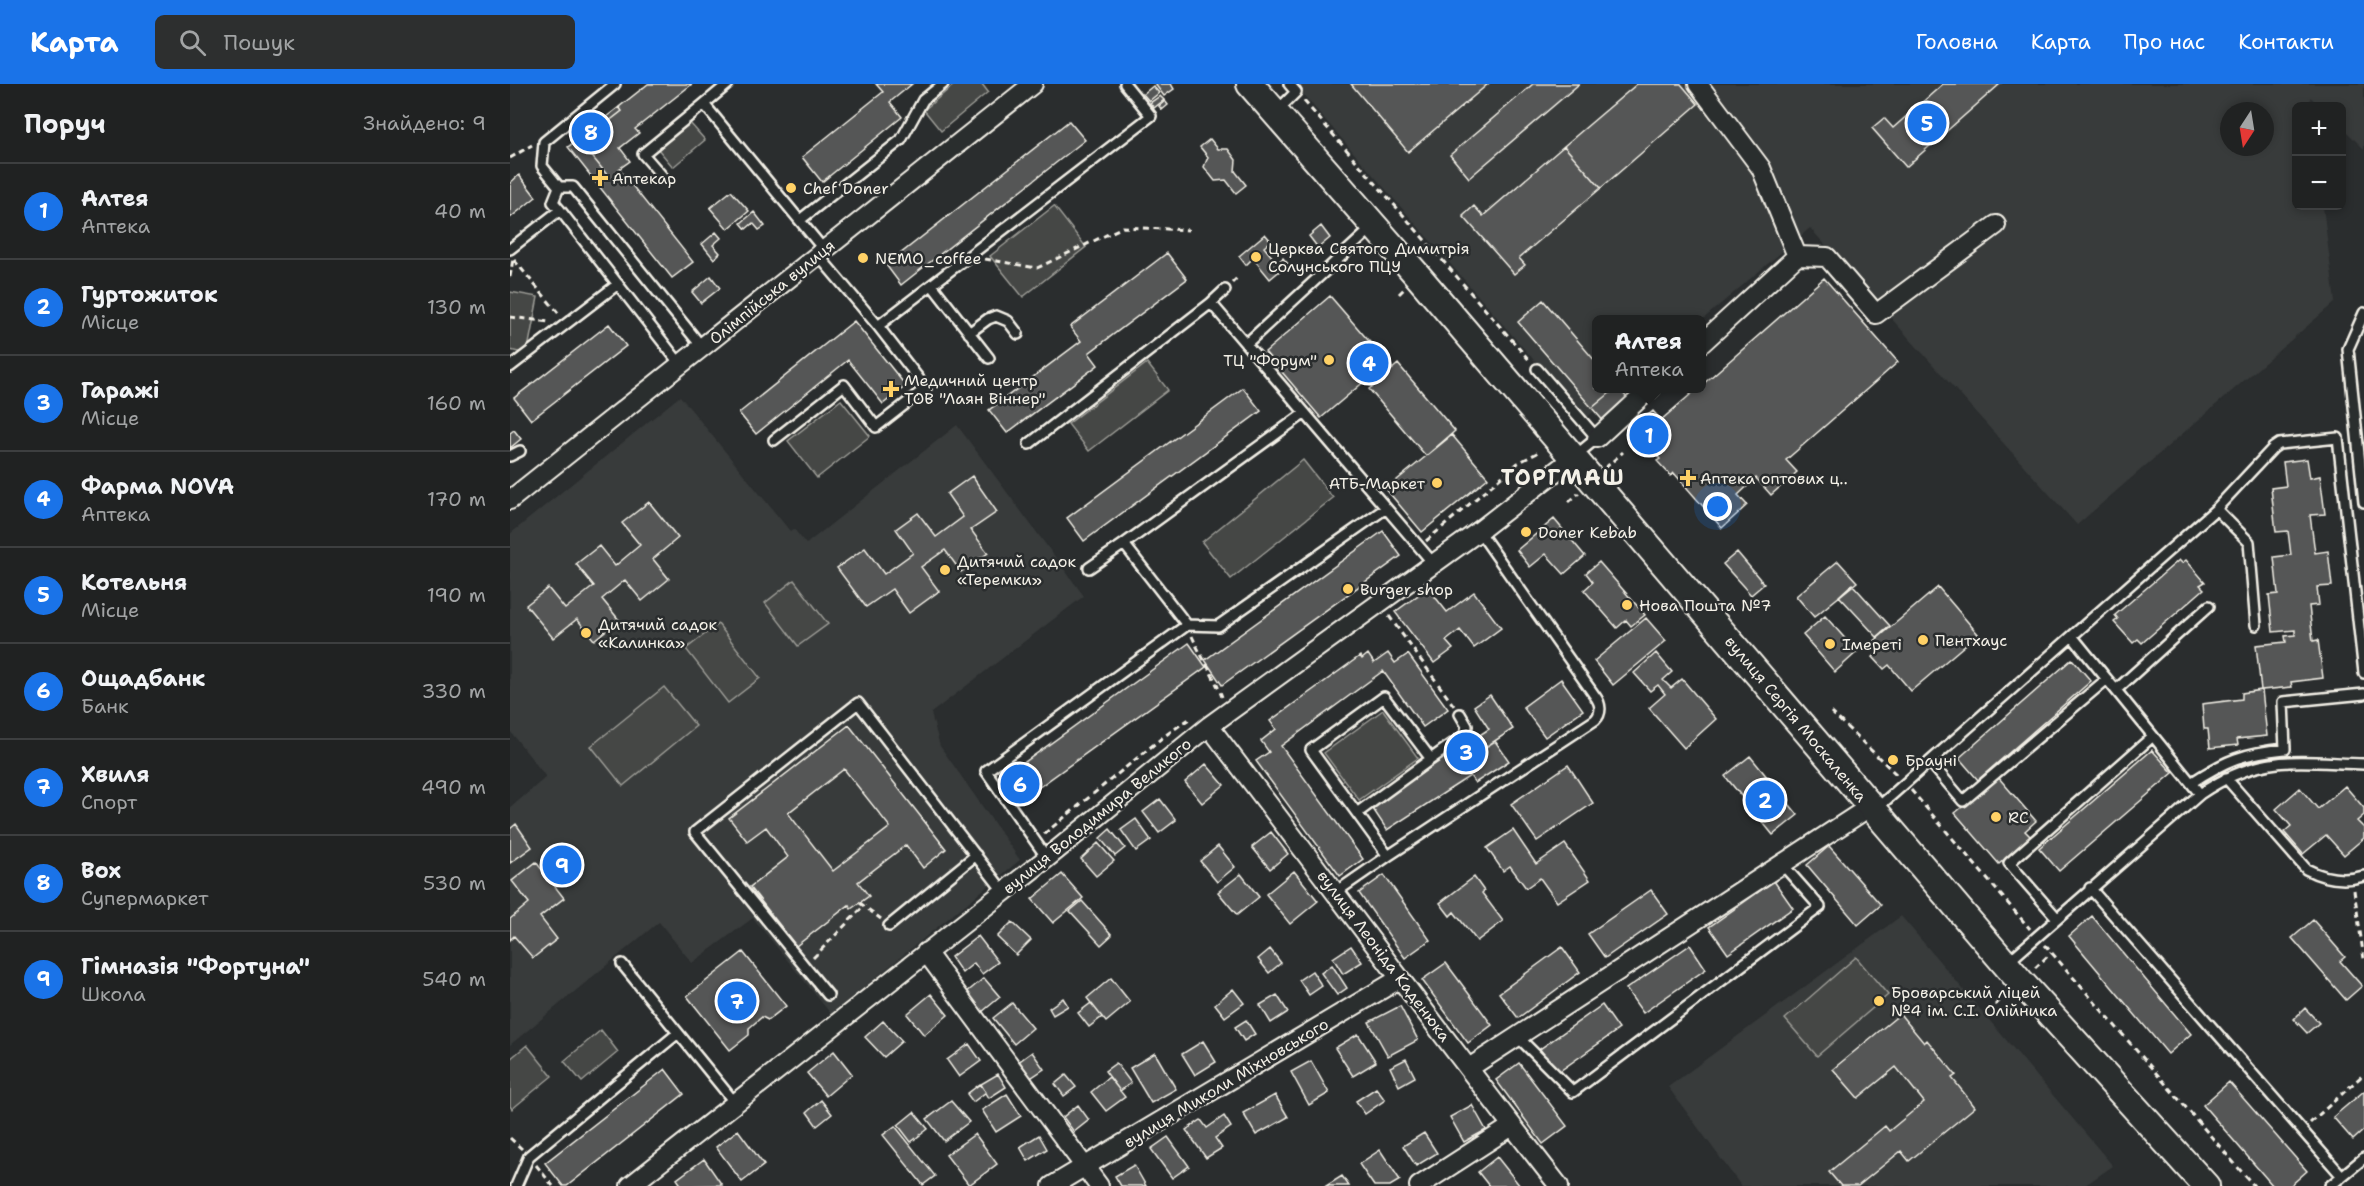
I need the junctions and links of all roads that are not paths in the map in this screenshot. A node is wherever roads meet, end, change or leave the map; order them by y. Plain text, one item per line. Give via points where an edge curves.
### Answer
1 (615, 84) edge
2 (728, 84) edge
3 (943, 84) edge
4 (1033, 84) edge
5 (1125, 84) edge
6 (1250, 84) edge
7 (1289, 84) edge
8 (1698, 84) edge
9 (704, 104) junction
10 (1275, 113) junction
11 (663, 177) dead end
12 (558, 187) junction
13 (560, 210) junction
14 (800, 220) junction
15 (1996, 225) dead end
16 (1373, 227) junction
17 (821, 253) junction
18 (511, 254) edge
19 (1797, 256) junction
20 (618, 284) junction
21 (932, 285) junction
22 (1225, 290) dead end
23 (1211, 303) junction
24 (2364, 313) edge
25 (878, 326) junction
26 (969, 333) junction
27 (1018, 334) dead end
28 (1706, 338) edge
29 (1246, 344) junction
30 (702, 347) junction
31 (989, 358) dead end
32 (680, 364) junction
33 (510, 367) edge
34 (1537, 369) road end
35 (1646, 393) edge
36 (1305, 413) junction
37 (1597, 438) junction
38 (774, 440) dead end
39 (1029, 444) dead end
40 (520, 451) dead end
41 (510, 456) edge
42 (1573, 458) junction
43 (510, 500) edge
44 (2364, 502) edge
45 (1386, 508) junction
46 (2216, 509) junction
47 (1479, 531) junction
48 (1124, 544) junction
49 (1433, 563) junction
50 (1089, 568) dead end
51 (2209, 606) dead end
52 (1187, 625) junction
53 (2256, 626) dead end
54 (2072, 636) junction
55 (2364, 673) edge
56 (2107, 679) junction
57 (2116, 690) junction
58 (2364, 694) edge
59 (1460, 714) road end
60 (1209, 726) junction
61 (2153, 736) junction
62 (1431, 759) junction
63 (1930, 762) junction
64 (2364, 764) edge
65 (2226, 778) junction
66 (2191, 783) junction
67 (2200, 794) junction
68 (1873, 808) junction
69 (1357, 813) junction
70 (976, 855) junction
71 (1388, 856) junction
72 (1047, 858) junction
73 (1782, 864) junction
74 (2364, 876) edge
75 (2090, 888) junction
76 (1004, 892) junction
77 (1336, 892) junction
78 (2057, 918) junction
79 (889, 926) dead end
80 (926, 952) junction
81 (622, 964) dead end
82 (2006, 964) junction
83 (1399, 979) junction
84 (828, 996) dead end
85 (678, 1033) junction
86 (1518, 1036) junction
87 (1469, 1068) junction
88 (735, 1103) junction
89 (1512, 1126) junction
90 (2364, 1158) edge
91 (1085, 1168) junction
92 (2342, 1176) junction
93 (2333, 1185) edge
94 (516, 1186) edge
95 (630, 1186) edge
96 (1052, 1186) edge
97 (1098, 1186) edge
98 (1419, 1186) edge
99 (1559, 1186) edge
100 (2206, 1186) edge

1 - 12 lane via 544,142 542,166
2 - 9 lane
3 - 14 lane via 923,100 901,140
4 - 17 street, Олімпійська вулиця
5 - 21 lane via 1150,116
6 - 10 main road, вулиця Сергія Москаленка
7 - 10 lane via 1296,92
8 - 19 street via 1761,168
9 - 11 lane via 643,154
9 - 14 lane
10 - 16 main road, вулиця Сергія Москаленка
12 - 13 lane via 553,202
12 - 30 lane via 573,187
13 - 18 lane
13 - 20 lane
14 - 17 lane
15 - 19 street via 1876,314 1827,257
16 - 29 lane
16 - 42 main road, вулиця Сергія Москаленка
17 - 25 lane
17 - 30 street, Олімпійська вулиця
19 - 28 street
20 - 32 lane
20 - 33 lane
21 - 25 lane
21 - 26 lane
22 - 23 lane
23 - 29 lane
23 - 39 lane
24 - 44 lane via 2348,349
25 - 38 lane via 926,388 876,427 844,385
26 - 27 lane via 996,316 1008,321
26 - 31 lane
29 - 36 lane
30 - 32 street, Олімпійська вулиця
32 - 43 street, Олімпійська вулиця
34 - 37 lane
35 - 37 street
36 - 45 lane
36 - 48 lane
37 - 42 lane
40 - 41 lane
42 - 47 street, вулиця Володимира Великого
42 - 68 main road, вулиця Сергія Москаленка
45 - 49 lane
45 - 52 lane via 1218,626
46 - 53 lane via 2249,542
46 - 54 lane
46 - 55 lane via 2279,444 2338,438
47 - 49 street, вулиця Володимира Великого
47 - 71 lane via 1595,696 1599,714
48 - 50 lane
48 - 52 lane
49 - 60 street, вулиця Володимира Великого
51 - 57 lane
52 - 72 lane via 986,771
54 - 56 lane
54 - 63 lane
56 - 57 lane
56 - 63 lane via 1963,801
57 - 61 lane
58 - 66 lane via 2283,702 2285,749 2237,757
59 - 62 lane via 1467,726 1464,735
60 - 72 street, вулиця Володимира Великого
60 - 77 street, вулиця Леоніда Каденюка
61 - 66 lane
61 - 78 lane via 2010,863
62 - 69 lane
62 - 69 lane via 1384,697 1311,750
63 - 68 lane
64 - 65 lane via 2272,762
65 - 67 lane
65 - 74 lane via 2306,869 2321,876
66 - 67 lane
67 - 75 lane
68 - 73 street
68 - 82 main road, вулиця Сергія Москаленка
69 - 71 lane
70 - 76 lane
70 - 79 lane
70 - 84 lane via 858,703 695,832
71 - 77 lane
72 - 76 street, вулиця Володимира Великого
73 - 86 street
73 - 86 lane via 1820,908 1573,1092
75 - 78 lane
75 - 92 lane
76 - 80 street, вулиця Володимира Великого
77 - 83 street, вулиця Леоніда Каденюка
78 - 82 lane
80 - 88 street, вулиця Володимира Великого
80 - 91 street
81 - 85 lane
82 - 100 main road, вулиця Сергія Москаленка
83 - 87 street, вулиця Леоніда Каденюка
83 - 91 street, вулиця Миколи Міхновського
85 - 88 lane
85 - 94 lane via 529,1156
86 - 87 street
87 - 89 street, вулиця Леоніда Каденюка
88 - 95 street, вулиця Володимира Великого
89 - 98 street
89 - 99 street, вулиця Леоніда Каденюка
90 - 92 lane
91 - 96 street, вулиця Миколи Міхновського
91 - 97 street
92 - 93 lane

